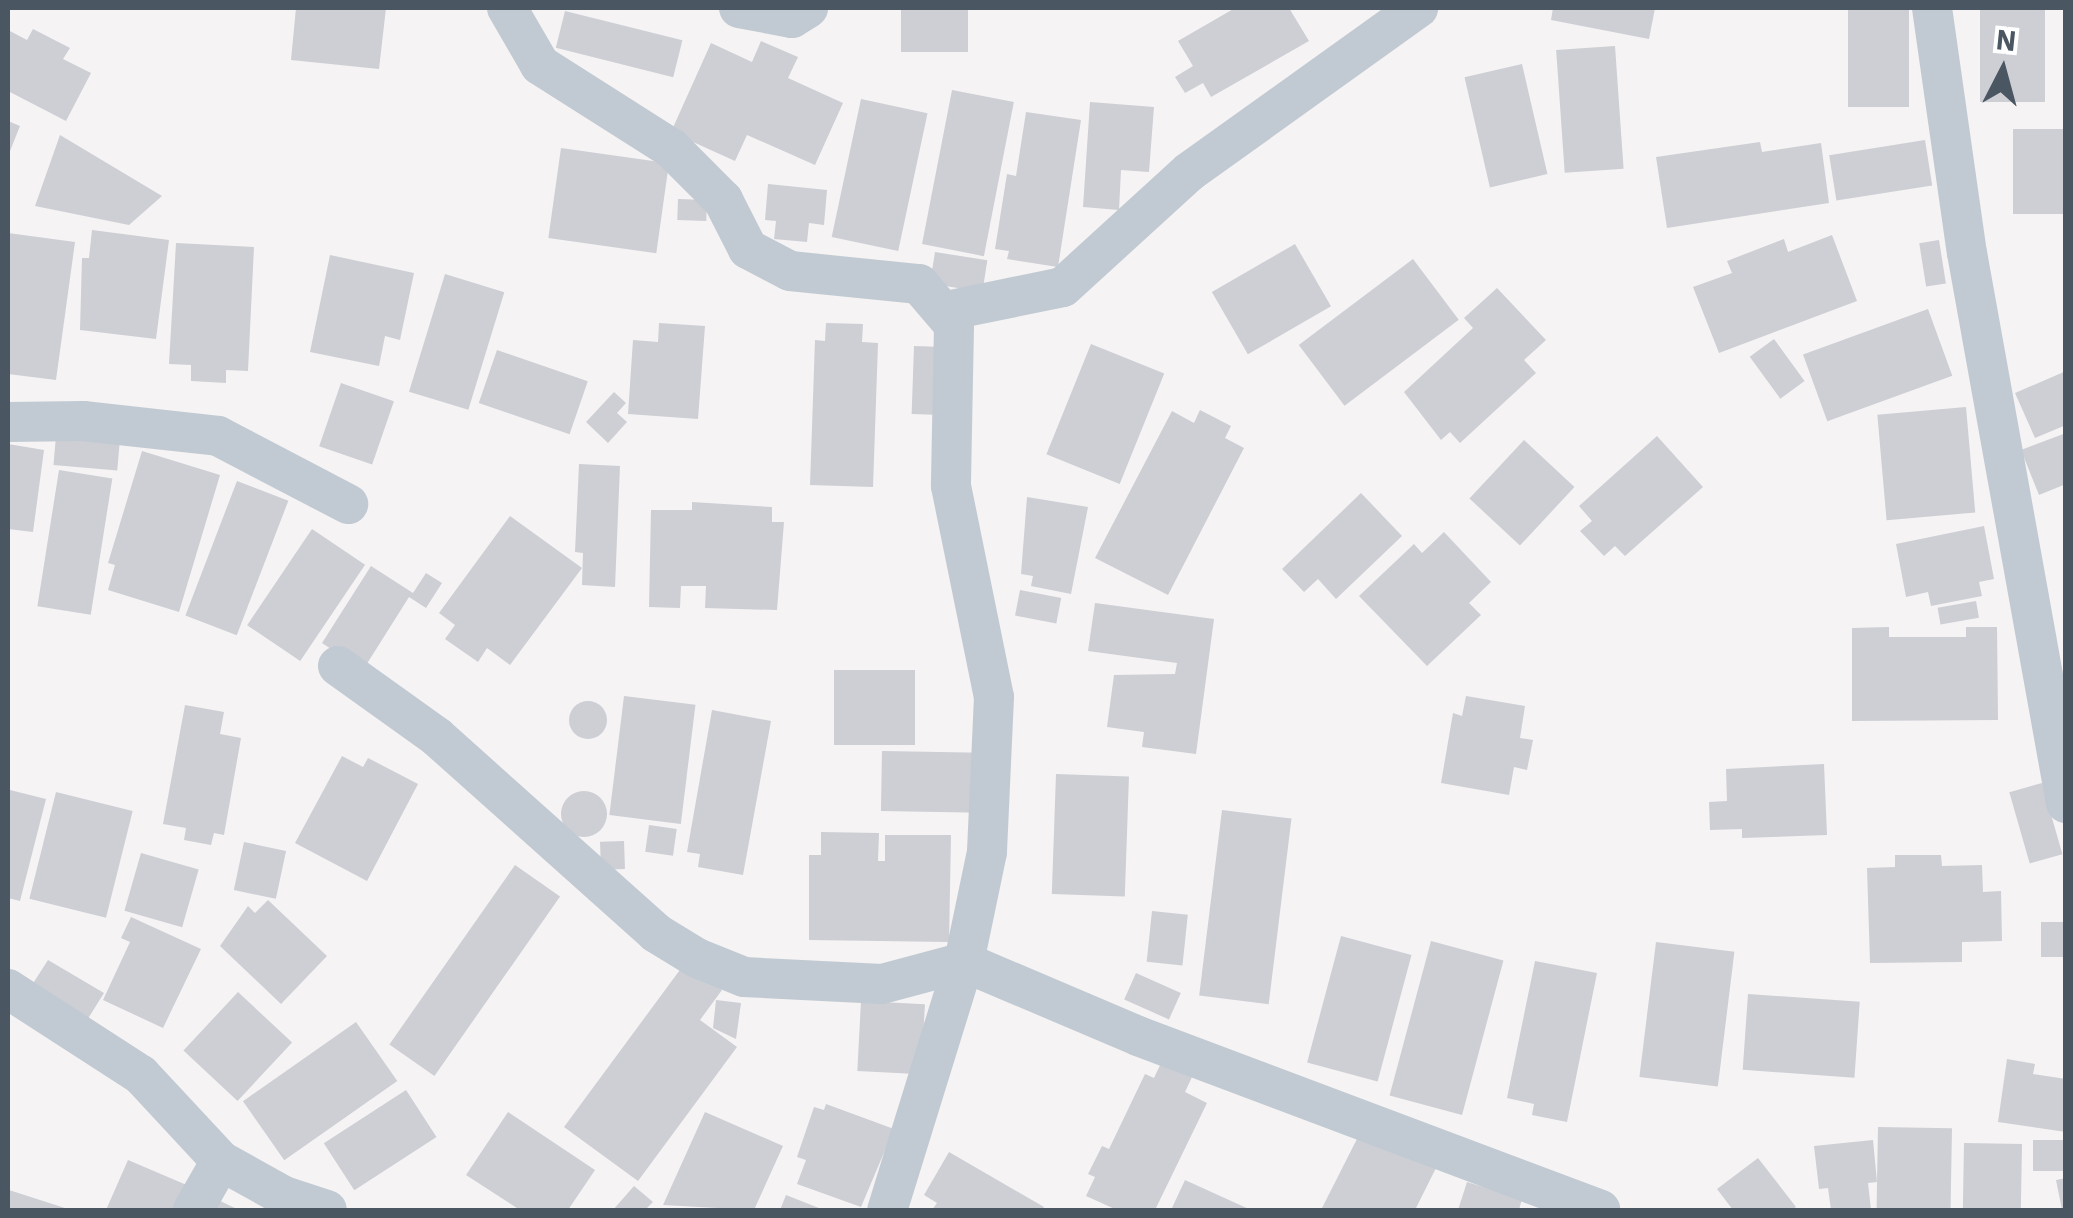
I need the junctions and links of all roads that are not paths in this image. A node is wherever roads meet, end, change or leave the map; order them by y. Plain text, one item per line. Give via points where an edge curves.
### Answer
1 (507, 8) edge
2 (740, 8) edge
3 (808, 8) edge
4 (1418, 8) edge
5 (1932, 8) edge
6 (946, 311) junction
7 (8, 422) edge
8 (348, 504) dead end
9 (338, 666) dead end
10 (2066, 804) edge
11 (964, 962) junction
12 (8, 989) edge
13 (221, 1161) junction
14 (193, 1210) edge
15 (327, 1210) edge
16 (887, 1210) edge
17 (1600, 1210) edge

1 - 6 street via 540,65 671,148 723,200 748,249 790,271 918,284
2 - 3 street via 792,18
4 - 6 street via 1189,172 1062,287
5 - 10 street via 1967,254
6 - 11 street via 954,324 951,486 994,698 988,852
7 - 8 street via 83,421 218,436
9 - 11 street via 437,737 656,933 696,958 744,976 882,984
11 - 16 street
11 - 17 street via 1138,1036
12 - 13 street via 141,1075
13 - 14 street
13 - 15 street via 284,1196

